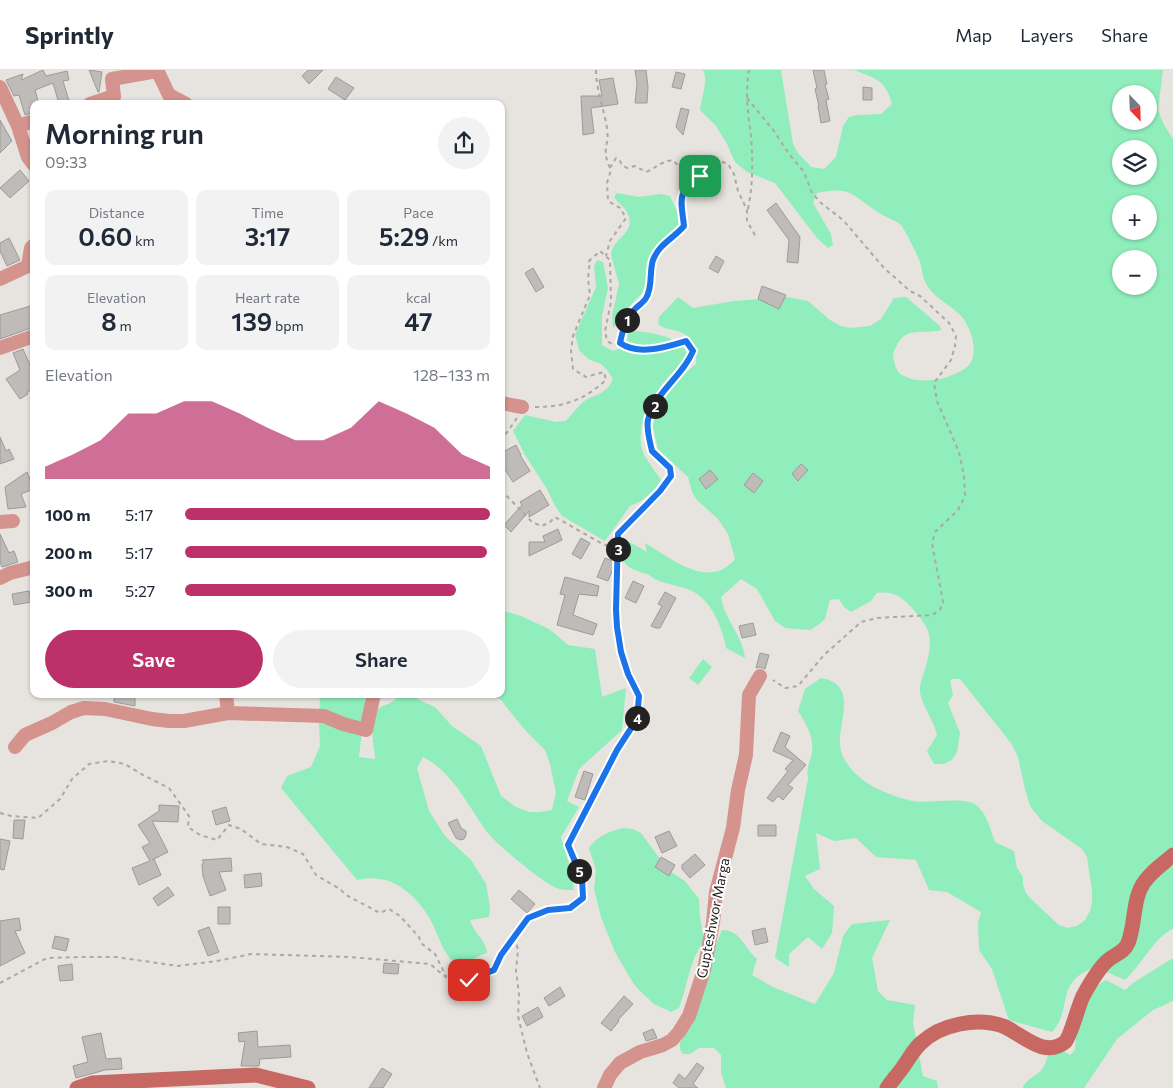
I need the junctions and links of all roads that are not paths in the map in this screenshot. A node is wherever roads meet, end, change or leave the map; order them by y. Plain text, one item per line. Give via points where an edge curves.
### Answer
1 (157, 70) edge
2 (0, 87) edge
3 (102, 100) edge
4 (178, 100) edge
5 (30, 122) edge
6 (18, 126) junction
7 (30, 160) edge
8 (30, 254) edge
9 (0, 279) edge
10 (30, 337) edge
11 (0, 348) edge
12 (505, 403) edge
13 (522, 407) road end
14 (30, 568) edge
15 (0, 578) edge
16 (760, 676) road end
17 (226, 698) edge
18 (373, 698) edge
19 (228, 713) junction
20 (15, 747) dead end
21 (1173, 855) edge
22 (77, 1088) edge
23 (308, 1088) edge
24 (604, 1088) edge
25 (887, 1088) edge

1 - 3 street via 112,79 114,96
1 - 4 street via 169,95
2 - 6 street
5 - 6 street
6 - 7 street
8 - 9 street via 28,266
10 - 11 street
12 - 13 street
14 - 15 street
16 - 24 street, Gupteshwor Marga via 749,695 746,755 733,828 716,892 704,970 690,1016 672,1040 620,1063
17 - 19 street
18 - 19 street via 366,730 324,716
19 - 20 street via 170,721 84,708 25,735
21 - 25 street via 1144,882 1138,894 1128,943 1122,952 1105,963 1087,989 1064,1042 1043,1048 1003,1026 976,1021 952,1025 922,1042
22 - 23 street via 92,1083 256,1076

